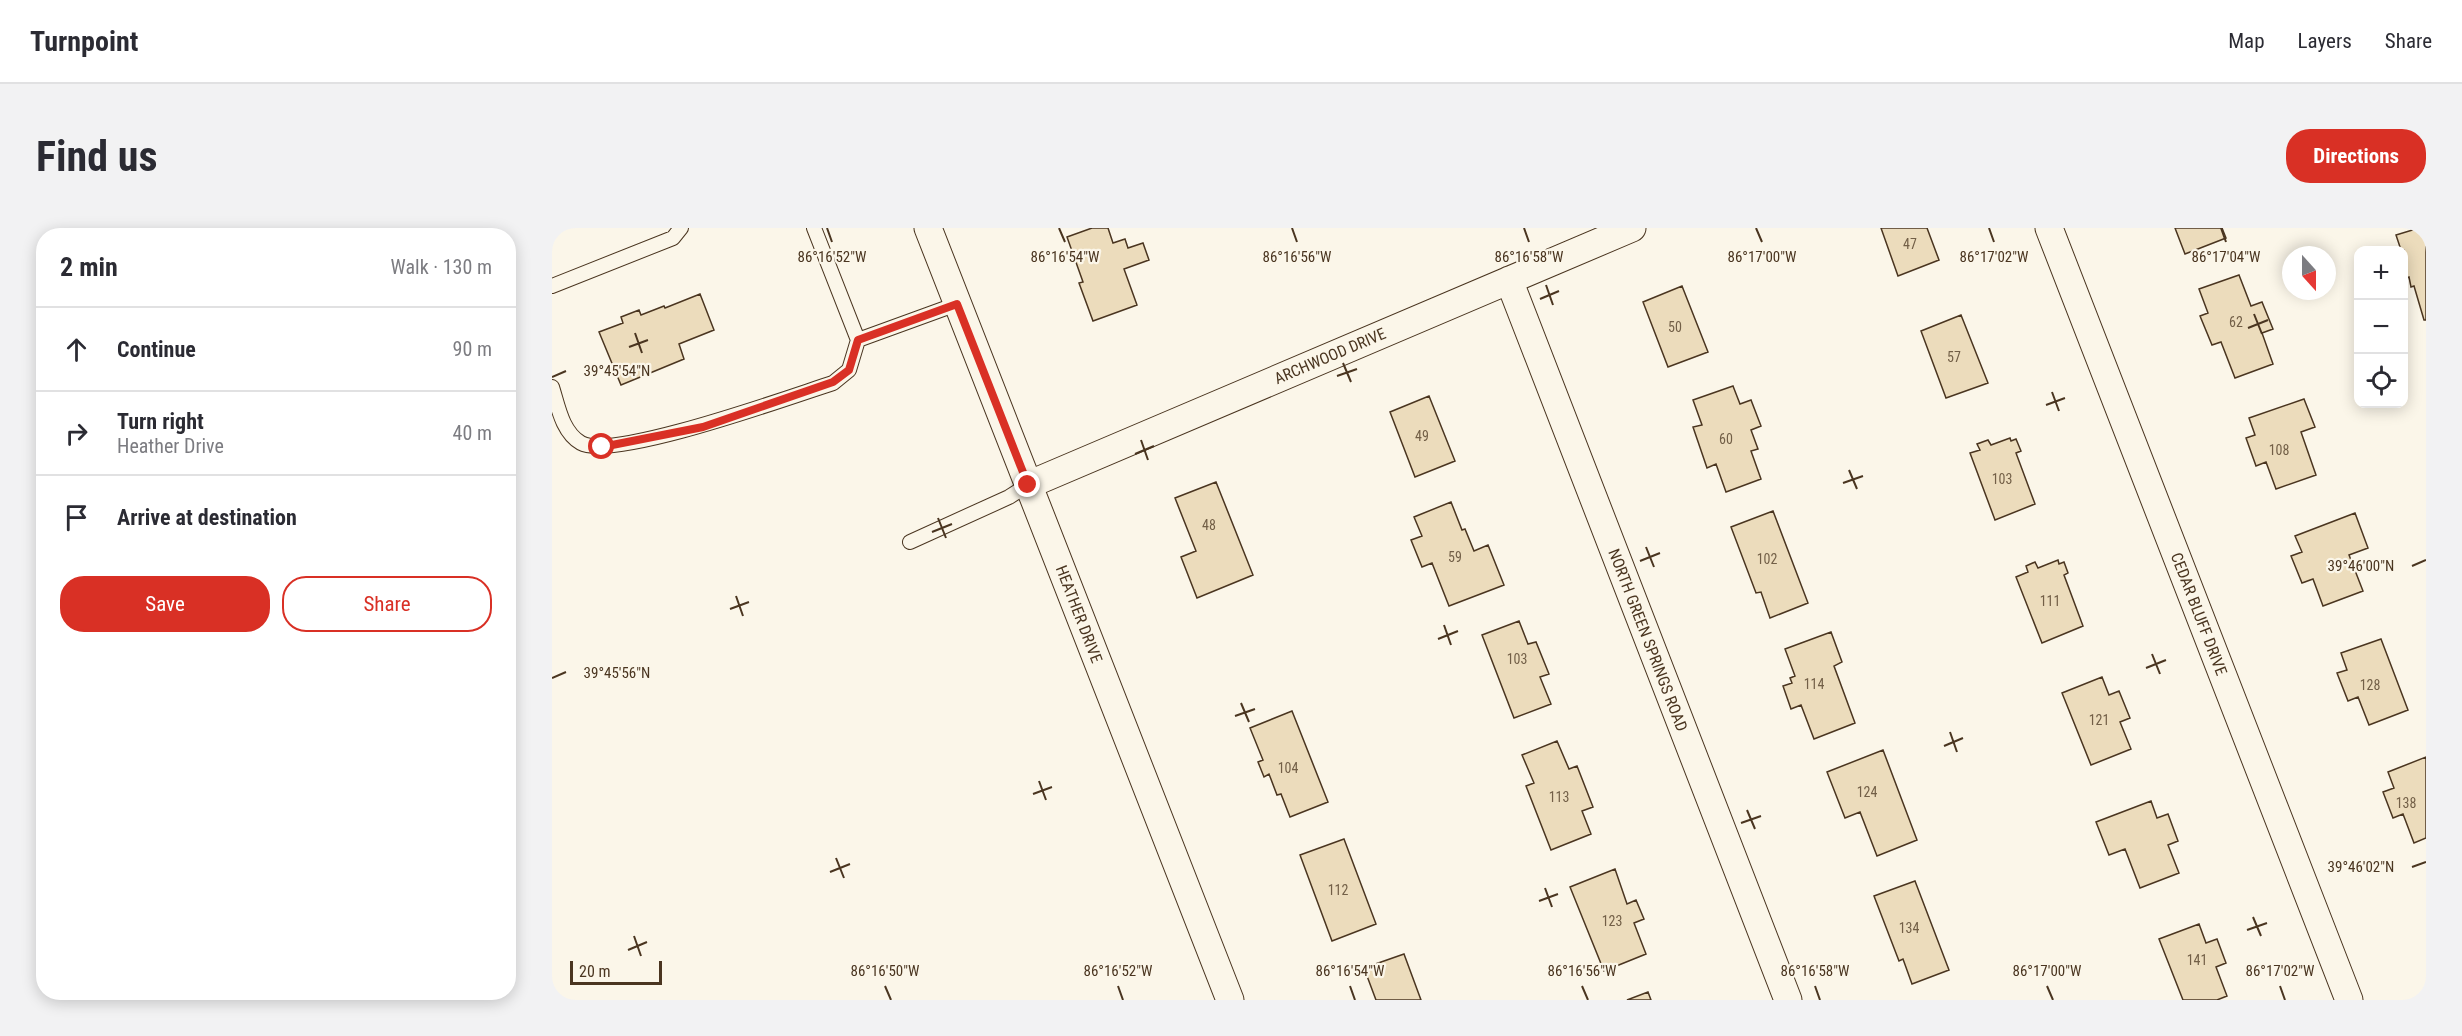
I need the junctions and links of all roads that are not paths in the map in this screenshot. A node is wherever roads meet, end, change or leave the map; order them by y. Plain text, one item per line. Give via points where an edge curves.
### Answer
1 (681, 228) edge
2 (814, 228) edge
3 (928, 228) edge
4 (1632, 228) edge
5 (2049, 228) edge
6 (1509, 280) junction
7 (552, 286) edge
8 (957, 304) junction
9 (858, 340) junction
10 (552, 387) edge
11 (1028, 485) junction
12 (910, 542) dead end
13 (1230, 1000) edge
14 (1788, 1000) edge
15 (2349, 1000) edge

1 - 7 lane via 673,238
2 - 9 lane
3 - 8 street, HEATHER DRIVE
4 - 6 street, ARCHWOOD DRIVE
5 - 15 street, CEDAR BLUFF DRIVE
6 - 11 street, ARCHWOOD DRIVE
6 - 14 street, NORTH GREEN SPRINGS ROAD
8 - 9 lane
8 - 11 street, HEATHER DRIVE
9 - 10 lane via 849,370 833,382 703,427 602,447 581,443 566,428
11 - 12 lane
11 - 13 street, HEATHER DRIVE

